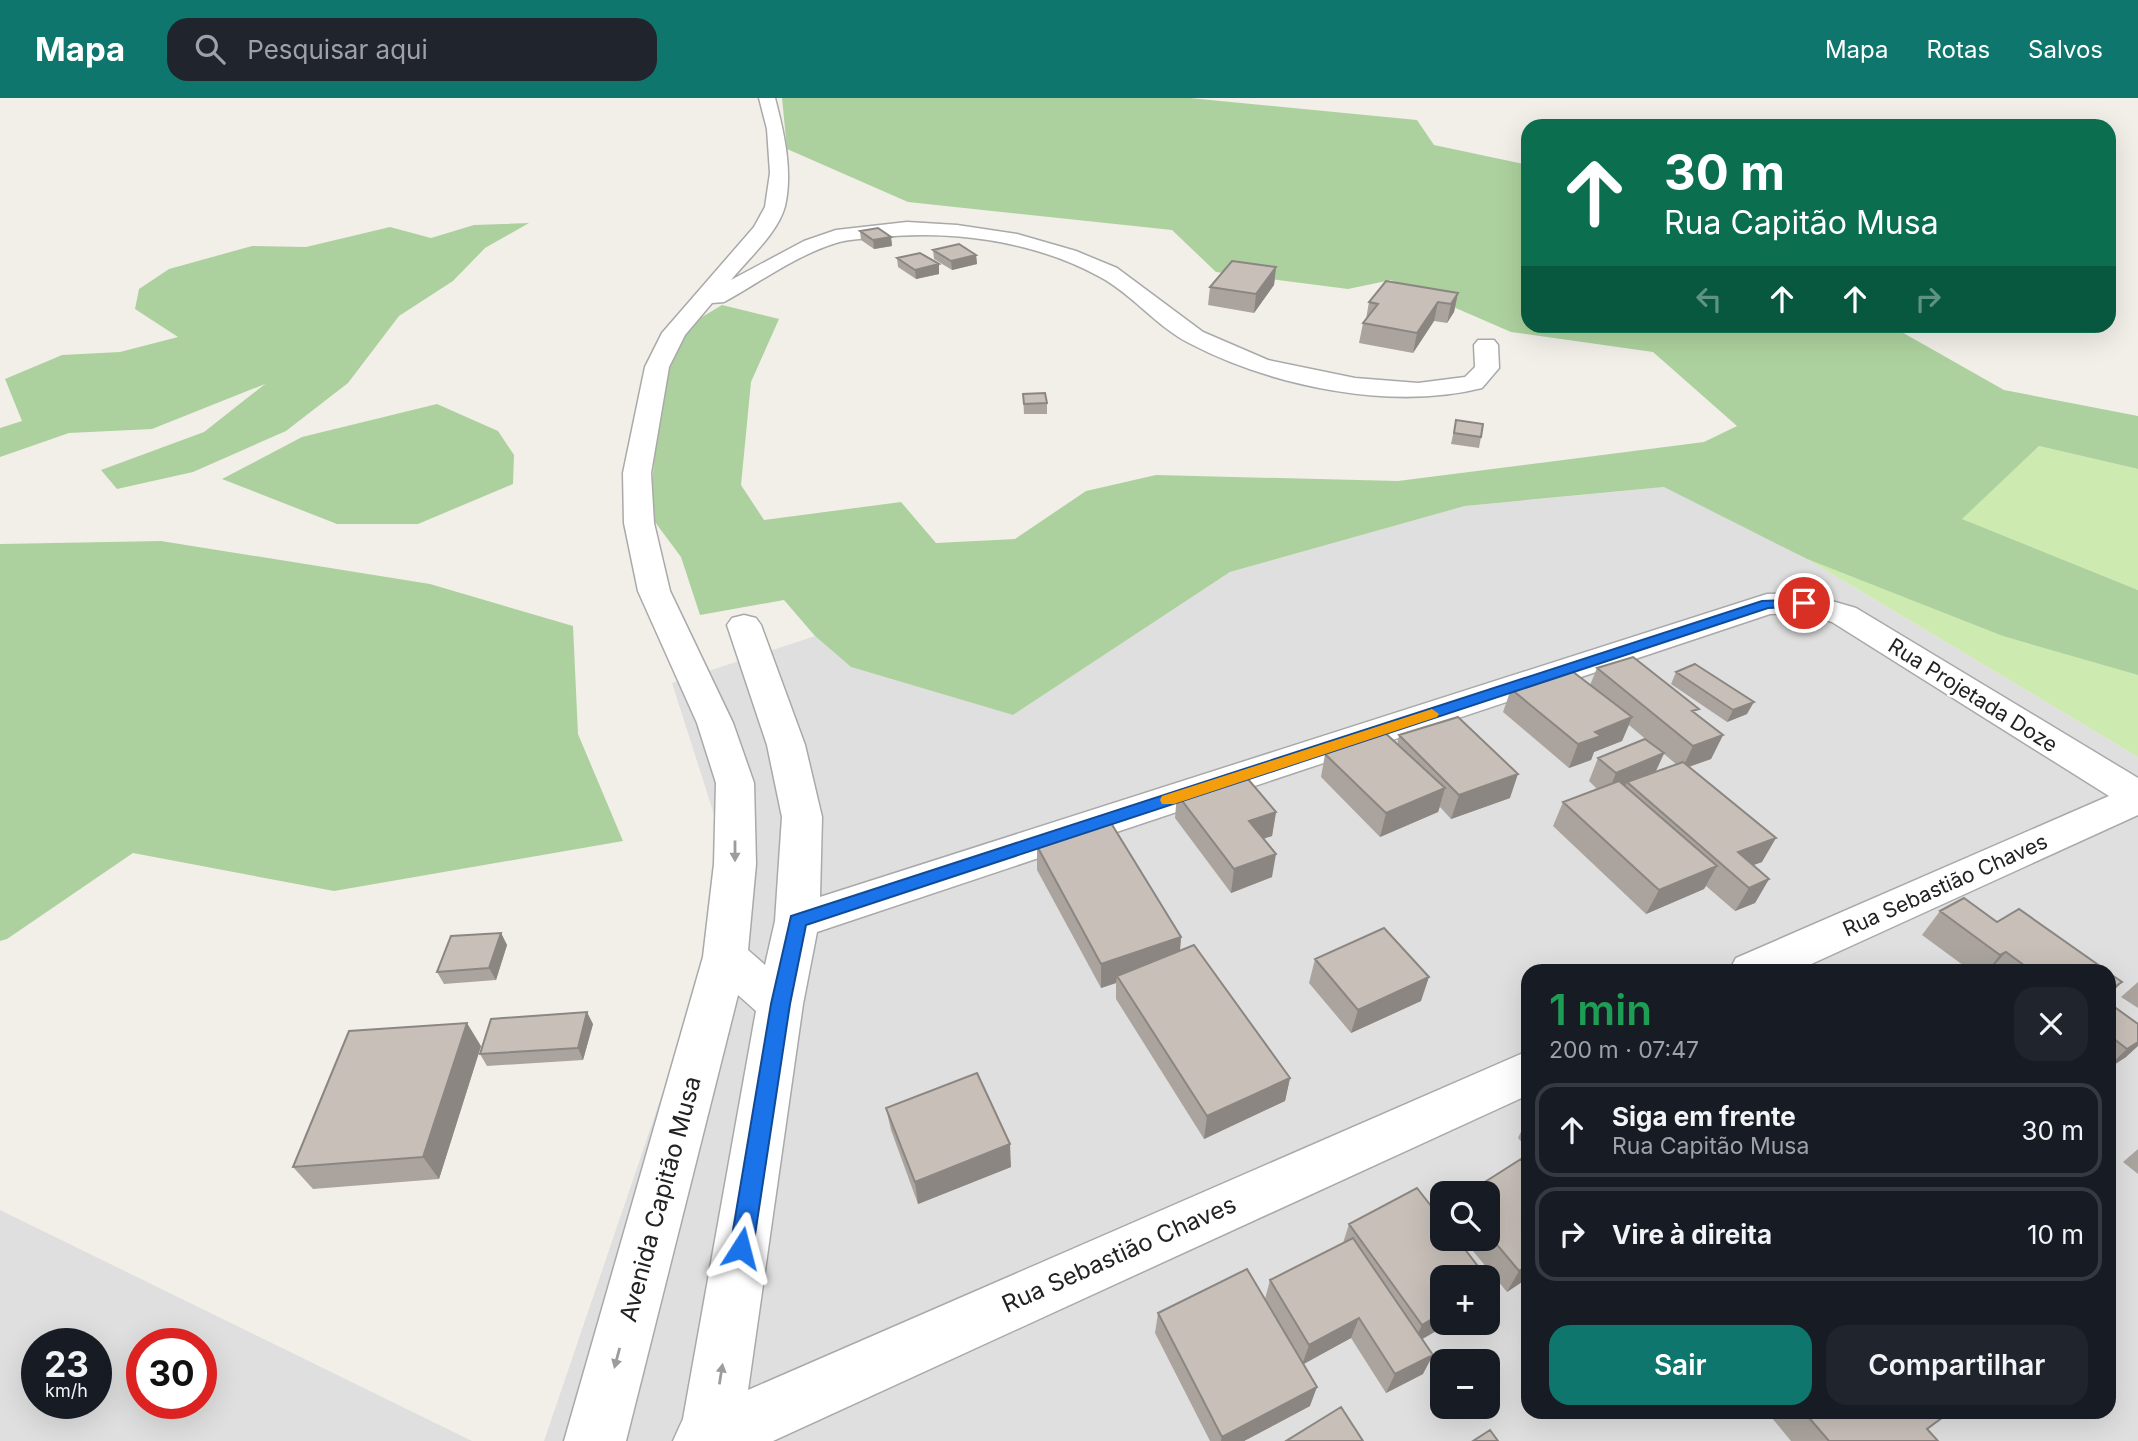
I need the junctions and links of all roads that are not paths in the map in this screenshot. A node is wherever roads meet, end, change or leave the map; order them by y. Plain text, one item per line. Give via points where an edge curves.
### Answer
1 (767, 98) edge
2 (695, 308) junction
3 (1486, 345) dead end
4 (744, 625) dead end
5 (2138, 797) edge
6 (797, 921) junction
7 (725, 957) junction
8 (1768, 964) edge
9 (780, 1004) junction
10 (1521, 1075) edge
11 (708, 1440) edge
12 (595, 1441) edge

1 - 2 street, Avenida Capitão Musa via 779,173 775,207 762,230
2 - 3 street via 811,245 836,236 907,228 1017,240 1069,255 1109,274 1195,337 1261,366 1355,386 1418,391 1473,383 1488,368
2 -> 7 street, Avenida Capitão Musa via 674,333 657,368 638,473 639,523 654,591 715,723 735,783 735,864
4 - 6 street via 786,745 802,817
5 - 6 street, Rua Projetada Doze via 1844,615 1804,603 1767,604
5 - 8 street, Rua Sebastião Chaves
6 - 9 street
7 - 9 street
7 -> 12 street, Avenida Capitão Musa
11 -> 9 street
10 - 11 street, Rua Sebastião Chaves

